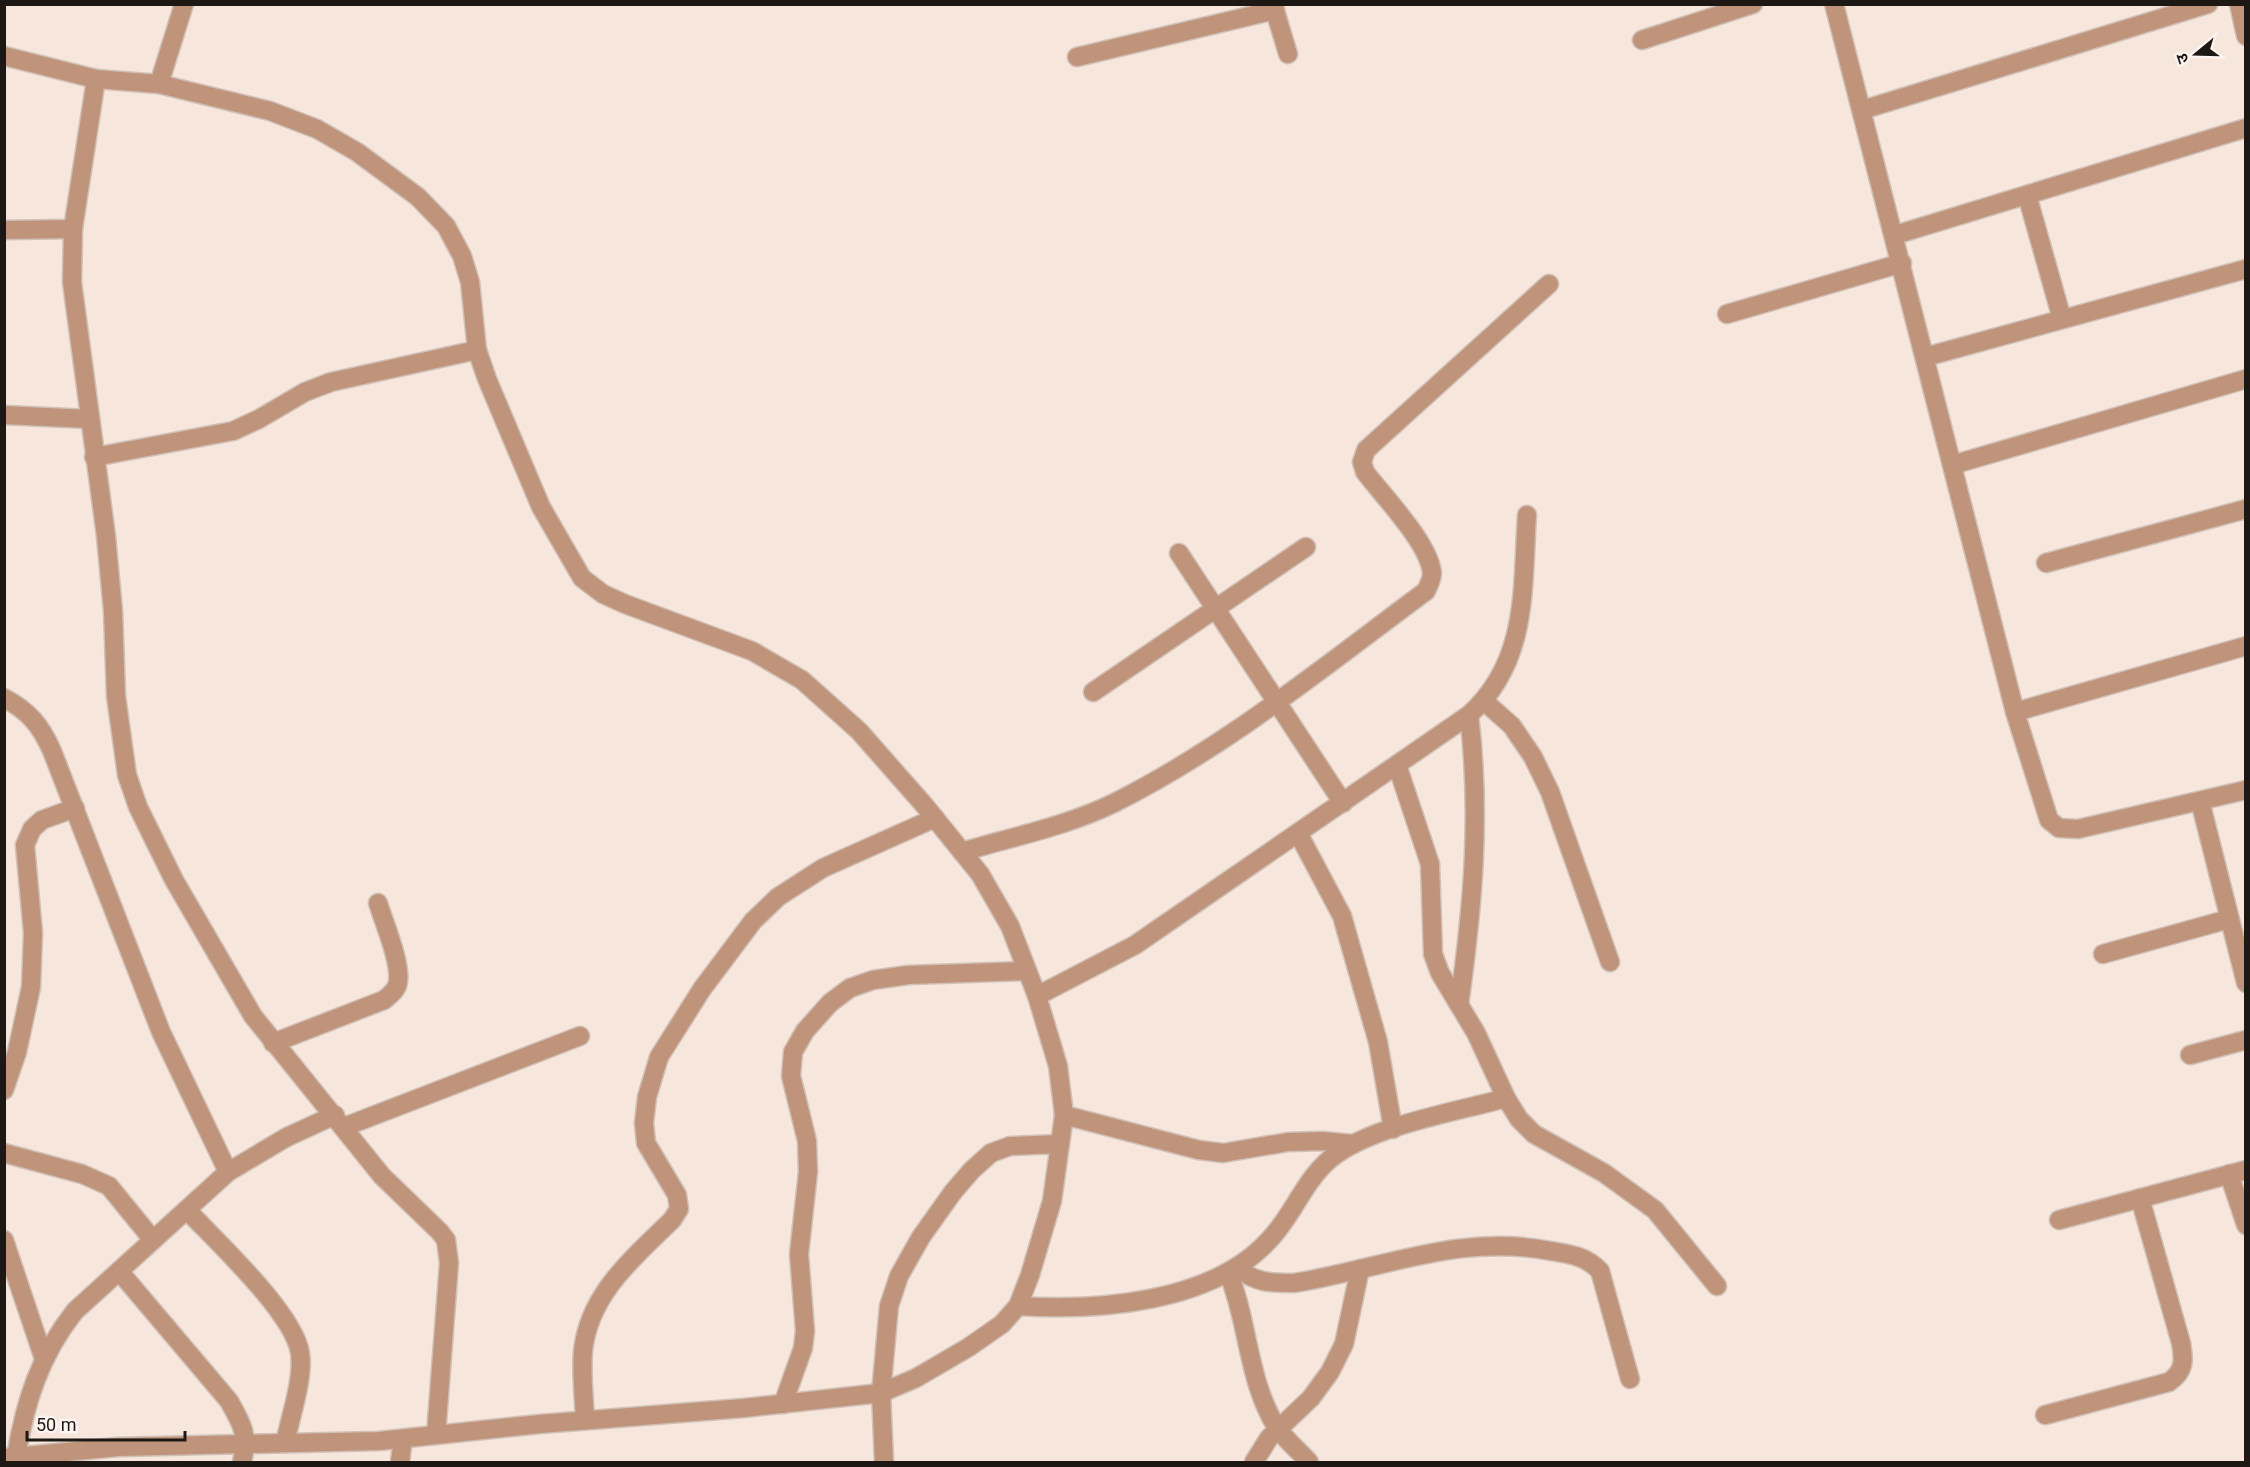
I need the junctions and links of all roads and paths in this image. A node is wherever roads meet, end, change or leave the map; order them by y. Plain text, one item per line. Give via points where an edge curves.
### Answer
1 (184, 4) edge
2 (1753, 4) edge
3 (1834, 4) edge
4 (2208, 4) edge
5 (2239, 4) edge
6 (1274, 7) edge
7 (2246, 36) edge
8 (1642, 40) dead end
9 (1288, 54) dead end
10 (4, 56) edge
11 (1077, 57) dead end
12 (96, 79) junction
13 (159, 84) junction
14 (1862, 110) junction
15 (2246, 129) edge
16 (2027, 195) junction
17 (73, 229) junction
18 (4, 230) edge
19 (1895, 235) junction
20 (1902, 263) junction
21 (2246, 269) edge
22 (1549, 284) dead end
23 (1727, 314) dead end
24 (2062, 319) junction
25 (477, 350) junction
26 (1925, 357) junction
27 (2246, 379) edge
28 (4, 415) edge
29 (89, 419) junction
30 (94, 458) junction
31 (1952, 465) junction
32 (2246, 509) edge
33 (1527, 515) dead end
34 (1306, 548) dead end
35 (1179, 553) dead end
36 (2046, 563) dead end
37 (1216, 610) junction
38 (2246, 646) edge
39 (1093, 692) dead end
40 (4, 698) edge
41 (1484, 701) junction
42 (1276, 702) junction
43 (2015, 712) junction
44 (1469, 715) junction
45 (1396, 765) junction
46 (2246, 790) edge
47 (2200, 801) junction
48 (1342, 803) junction
49 (75, 807) junction
50 (935, 818) junction
51 (1298, 834) junction
52 (962, 852) junction
53 (378, 903) dead end
54 (2229, 919) junction
55 (2103, 954) dead end
56 (1610, 962) dead end
57 (1027, 971) junction
58 (2246, 983) edge
59 (1037, 996) junction
60 (1459, 1005) junction
61 (580, 1036) dead end
62 (2246, 1040) edge
63 (273, 1043) junction
64 (2190, 1055) dead end
65 (4, 1090) edge
66 (1506, 1098) junction
67 (1064, 1114) junction
68 (340, 1121) junction
69 (1393, 1129) junction
70 (1060, 1144) junction
71 (1353, 1144) junction
72 (4, 1153) edge
73 (2237, 1172) edge
74 (228, 1173) junction
75 (2140, 1198) junction
76 (187, 1210) junction
77 (2059, 1220) dead end
78 (2246, 1225) edge
79 (4, 1240) edge
80 (153, 1240) junction
81 (1360, 1269) junction
82 (1233, 1270) junction
83 (119, 1271) junction
84 (1718, 1286) dead end
85 (1018, 1306) junction
86 (44, 1359) junction
87 (1630, 1379) dead end
88 (881, 1393) junction
89 (783, 1404) junction
90 (2045, 1415) dead end
91 (585, 1420) junction
92 (1278, 1429) junction
93 (436, 1435) junction
94 (403, 1439) junction
95 (285, 1443) junction
96 (247, 1444) junction
97 (10, 1457) edge
98 (242, 1462) edge
99 (400, 1462) edge
100 (884, 1462) edge
101 (1254, 1462) edge
102 (1309, 1462) edge

1 - 13 street
2 - 8 street
3 - 14 street
4 - 14 street
5 - 7 street
6 - 9 street
6 - 11 street
10 - 12 street
12 - 13 street
12 - 17 street
13 - 25 street via 270,111 318,129 418,196 446,226 462,256 470,282
14 - 19 street
15 - 16 street
16 - 19 street
16 - 24 street
17 - 18 street
17 - 29 street via 72,282
19 - 20 street
20 - 23 street
20 - 26 street
21 - 24 street
22 - 42 street via 1366,450 1362,462 1365,472 1429,560 1432,576 1426,591
24 - 26 street
25 - 30 street via 331,382 233,431
25 - 50 street via 541,507 582,578 603,594 752,651 802,680 859,731
26 - 31 street
27 - 31 street
28 - 29 street
29 - 30 street
30 - 63 street via 106,536 116,696 127,775 138,807 174,880 253,1016
31 - 43 street
32 - 36 street
33 - 41 street via 1520,624 1509,663
34 - 37 street
35 - 37 street
37 - 39 street
37 - 42 street
38 - 43 street
40 - 49 street via 28,712 42,729
41 - 44 street
41 - 56 street via 1512,726 1533,756 1550,792
42 - 48 street
42 - 52 street via 1166,775 1112,804
43 - 47 street via 2042,802 2049,820 2059,828 2078,829
44 - 45 street
44 - 60 street via 1477,821 1472,911
45 - 48 street
45 - 60 street via 1430,864 1433,954
46 - 47 street
47 - 54 street
48 - 51 street
49 - 65 street via 42,820 32,829 25,845 33,933 31,987
49 - 74 street via 161,1032
50 - 52 street
50 - 91 street via 823,868 778,897 753,921 702,989 659,1057 647,1097 646,1143 677,1195 679,1209 602,1292 589,1320 583,1352
51 - 59 street via 1135,945
51 - 69 street via 1342,916 1377,1042
52 - 57 street via 980,874 1010,926
53 - 63 street via 396,964 398,982 393,993
54 - 55 street
54 - 58 street
57 - 59 street
57 - 89 street via 873,980 850,988 830,1003 805,1031 793,1052 791,1076 807,1142 808,1173 799,1254 805,1331
59 - 67 street via 1058,1066
60 - 66 street
61 - 68 street
62 - 64 street
63 - 68 street
66 - 69 street
66 - 84 street via 1534,1134 1604,1173 1655,1210
67 - 70 street
67 - 71 street via 1223,1153 1288,1143
68 - 74 street via 287,1137
68 - 93 street via 382,1176 446,1240 449,1263
69 - 71 street
70 - 85 street via 1052,1201
70 - 88 street via 1010,1146 991,1153 952,1192 899,1276 889,1306
71 - 82 street via 1312,1177 1272,1238
72 - 80 street via 82,1174 109,1186
73 - 75 street
73 - 78 street
74 - 76 street
75 - 77 street
75 - 90 street via 2184,1363 2178,1376 2169,1382
76 - 80 street
76 - 95 street via 279,1311 293,1332 301,1366
79 - 86 street
80 - 83 street
81 - 82 street via 1294,1283 1268,1283
81 - 87 street via 1483,1244 1525,1246 1578,1256 1600,1271
81 - 92 street via 1344,1344 1330,1372 1311,1398
82 - 85 street via 1179,1292 1107,1305
82 - 92 street via 1251,1365
83 - 86 street via 75,1311 55,1336
83 - 96 street via 229,1401 242,1424
85 - 88 street via 1002,1324 969,1347
86 - 97 street
88 - 89 street
88 - 100 street
89 - 91 street
91 - 93 street
92 - 101 street
92 - 102 street
93 - 94 street
94 - 95 street
94 - 99 street
95 - 96 street
96 - 97 street via 118,1447
96 - 98 street

